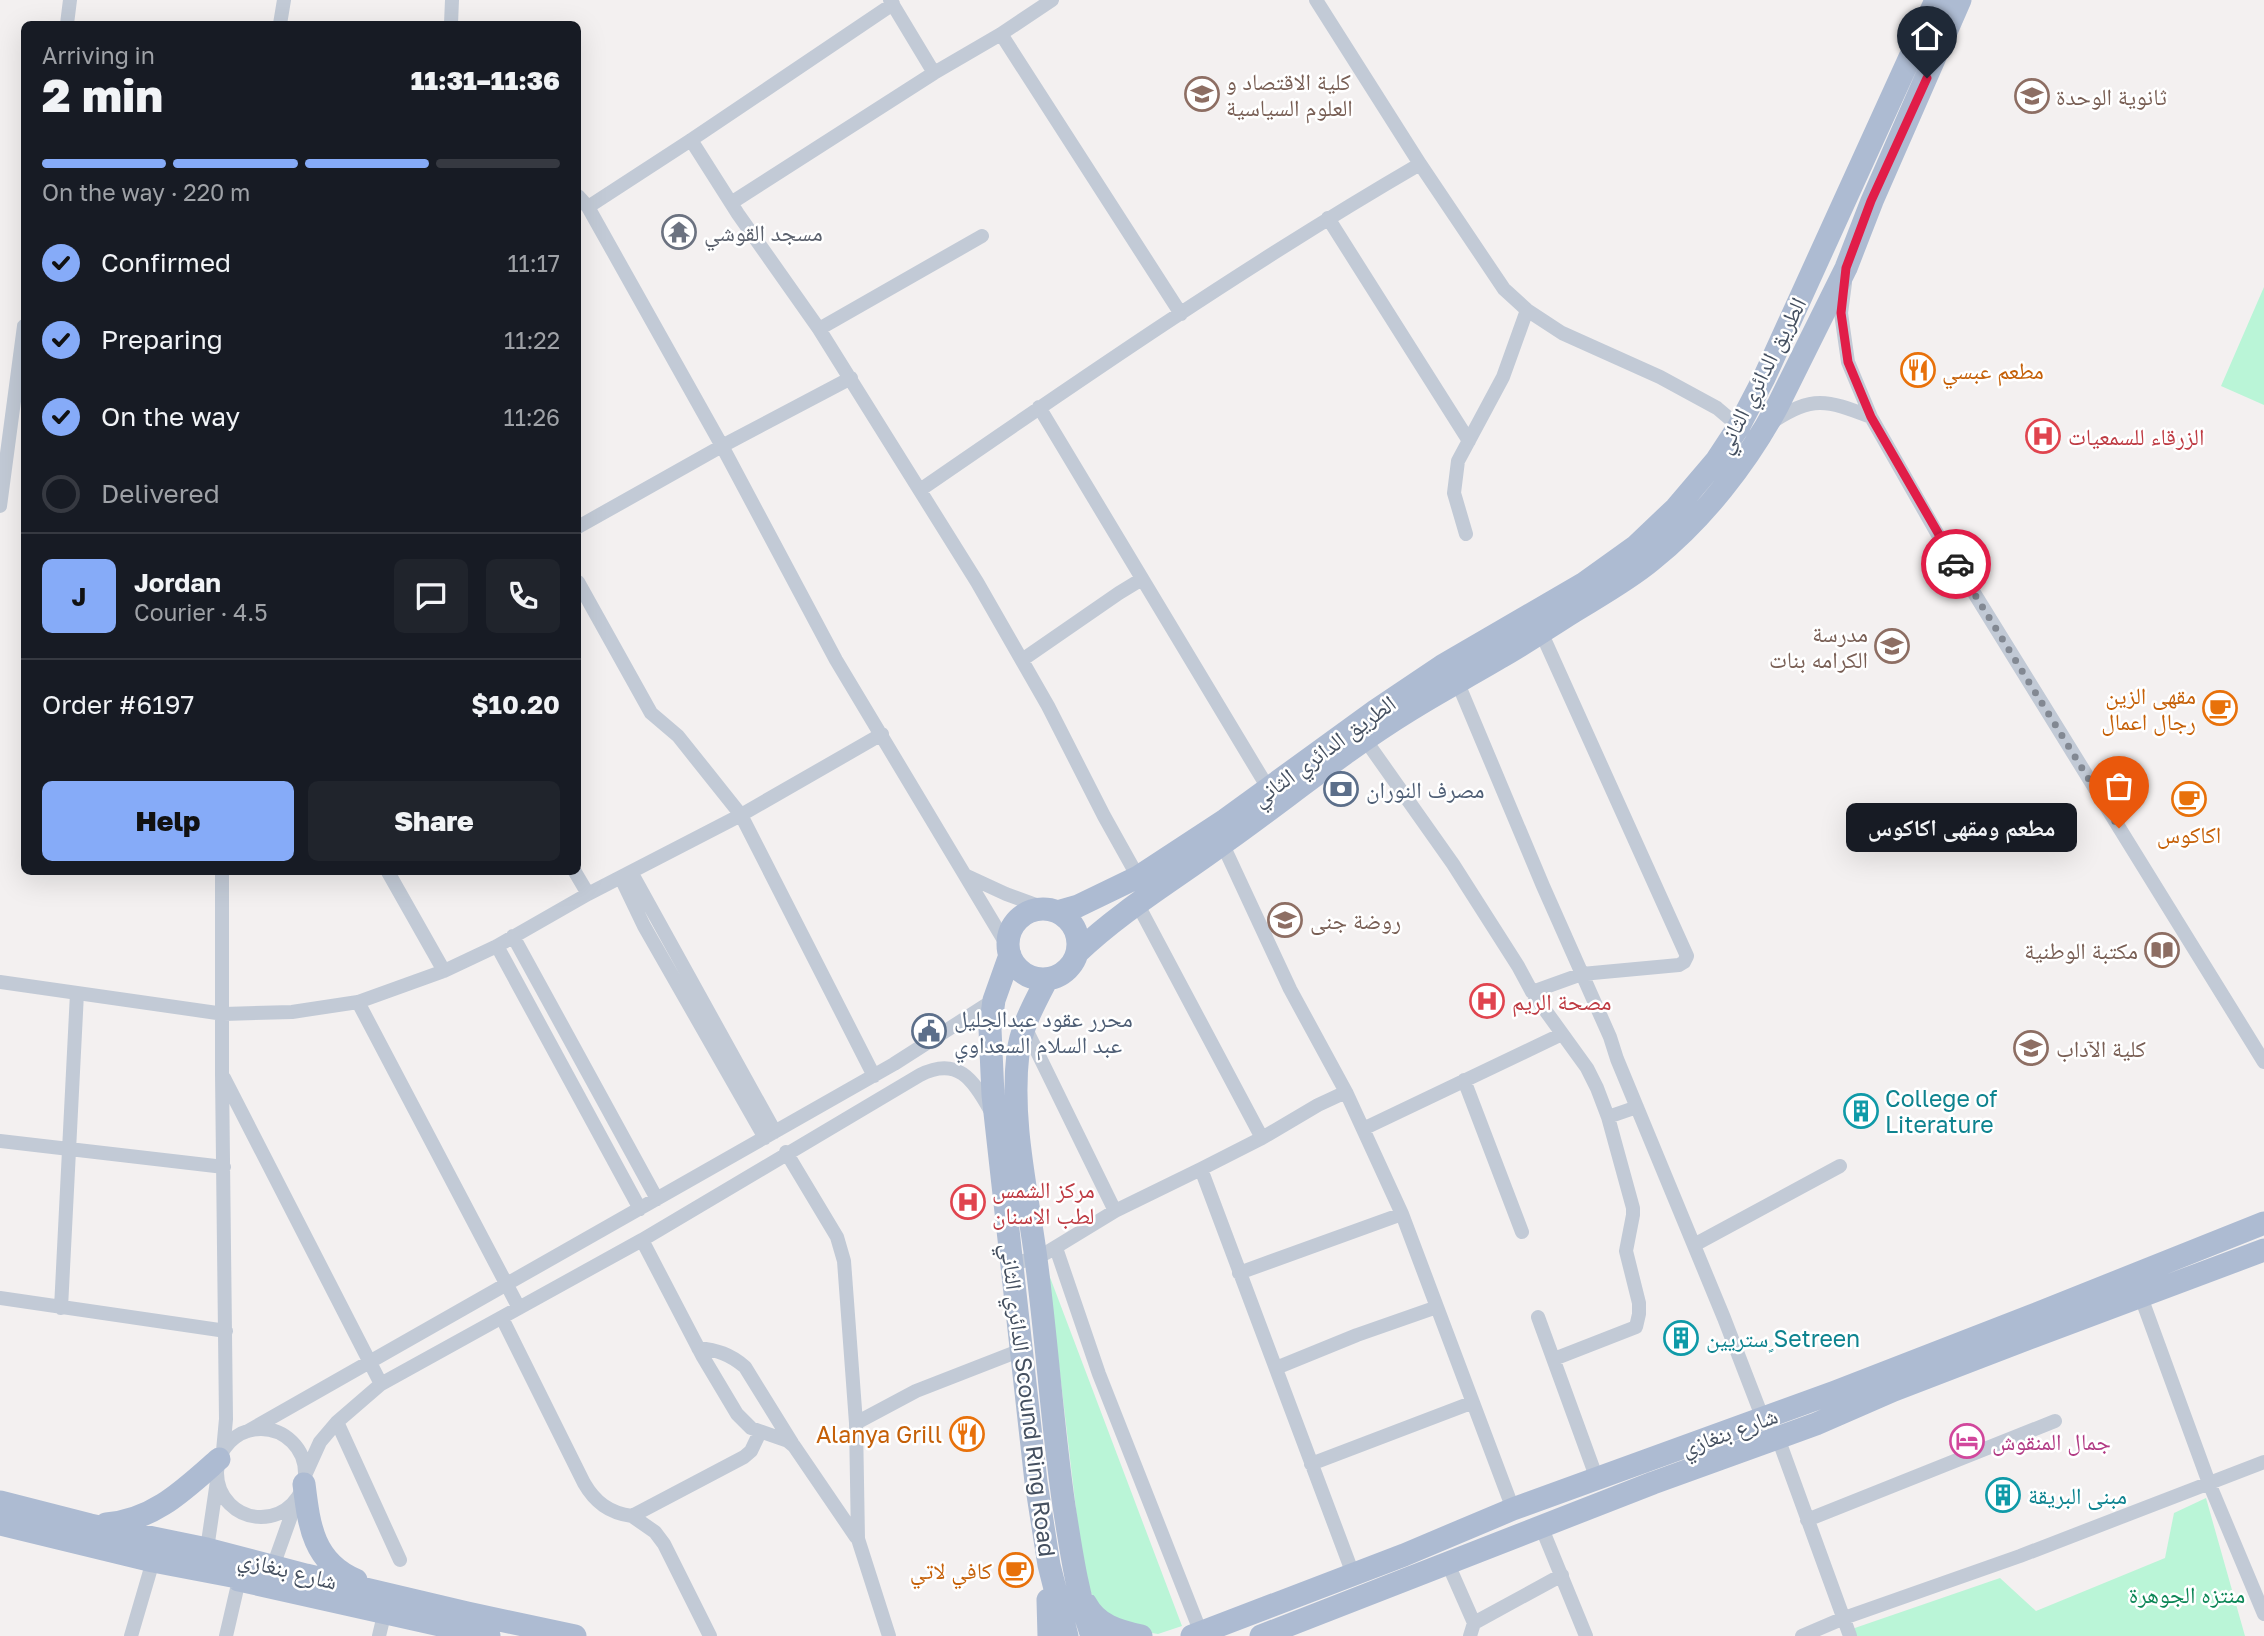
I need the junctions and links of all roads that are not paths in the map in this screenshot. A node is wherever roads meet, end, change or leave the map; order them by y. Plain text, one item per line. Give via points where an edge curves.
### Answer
1 (71, 0) edge
2 (284, 0) edge
3 (452, 0) edge
4 (1052, 0) edge
5 (1316, 0) edge
6 (1936, 0) edge
7 (1960, 0) edge
8 (891, 2) edge
9 (67, 21) edge
10 (280, 21) edge
11 (451, 21) edge
12 (1001, 34) junction
13 (934, 73) junction
14 (691, 140) junction
15 (1420, 163) junction
16 (1849, 191) junction
17 (583, 201) edge
18 (1871, 201) junction
19 (731, 203) junction
20 (1328, 218) junction
21 (982, 236) dead end
22 (1846, 268) junction
23 (1527, 310) junction
24 (1181, 314) junction
25 (819, 329) junction
26 (21, 349) edge
27 (851, 378) junction
28 (1039, 407) junction
29 (1871, 417) junction
30 (1768, 425) junction
31 (1739, 426) junction
32 (1469, 441) junction
33 (9, 443) junction
34 (21, 445) edge
35 (722, 446) junction
36 (1754, 446) junction
37 (920, 490) junction
38 (0, 506) edge
39 (581, 525) edge
40 (1466, 534) dead end
41 (1142, 579) junction
42 (581, 587) edge
43 (1541, 632) junction
44 (1022, 660) junction
45 (1457, 681) junction
46 (882, 734) junction
47 (1364, 738) junction
48 (1268, 788) junction
49 (741, 815) junction
50 (1223, 845) junction
51 (222, 875) edge
52 (390, 875) edge
53 (577, 875) edge
54 (626, 875) junction
55 (967, 876) junction
56 (1138, 877) junction
57 (588, 894) junction
58 (1137, 903) junction
59 (1052, 910) junction
60 (513, 936) junction
61 (497, 946) junction
62 (1009, 951) junction
63 (1077, 953) junction
64 (444, 971) junction
65 (1582, 974) junction
66 (1047, 979) junction
67 (0, 982) edge
68 (1532, 992) junction
69 (77, 993) junction
70 (993, 1000) junction
71 (358, 1002) junction
72 (224, 1014) junction
73 (1024, 1027) junction
74 (1562, 1034) junction
75 (2264, 1062) edge
76 (222, 1074) junction
77 (874, 1076) junction
78 (1464, 1080) junction
79 (1346, 1092) junction
80 (1637, 1107) junction
81 (1608, 1117) junction
82 (997, 1124) junction
83 (1363, 1129) junction
84 (770, 1135) junction
85 (1262, 1138) junction
86 (0, 1140) edge
87 (68, 1148) junction
88 (786, 1153) junction
89 (1840, 1166) dead end
90 (224, 1167) junction
91 (1201, 1169) junction
92 (657, 1199) junction
93 (640, 1209) junction
94 (1115, 1211) junction
95 (1402, 1214) junction
96 (2264, 1223) edge
97 (1522, 1232) dead end
98 (642, 1240) junction
99 (1694, 1245) junction
100 (2264, 1250) edge
101 (1046, 1253) junction
102 (1011, 1264) junction
103 (1239, 1273) junction
104 (506, 1283) junction
105 (2141, 1297) junction
106 (0, 1298) edge
107 (1437, 1307) junction
108 (61, 1308) junction
109 (519, 1308) junction
110 (1538, 1317) dead end
111 (502, 1318) junction
112 (226, 1331) junction
113 (698, 1348) junction
114 (1021, 1350) junction
115 (1554, 1359) junction
116 (369, 1362) junction
117 (1276, 1368) junction
118 (381, 1384) junction
119 (1471, 1403) junction
120 (1763, 1419) junction
121 (2055, 1421) dead end
122 (337, 1422) junction
123 (856, 1423) junction
124 (248, 1431) junction
125 (760, 1432) junction
126 (1778, 1438) junction
127 (794, 1446) junction
128 (2264, 1462) edge
129 (220, 1463) junction
130 (1311, 1464) junction
131 (1597, 1479) junction
132 (2209, 1483) junction
133 (303, 1485) junction
134 (0, 1502) edge
135 (1513, 1509) junction
136 (632, 1516) junction
137 (1807, 1520) junction
138 (0, 1524) edge
139 (90, 1525) junction
140 (1541, 1526) junction
141 (858, 1539) junction
142 (208, 1560) junction
143 (400, 1560) dead end
144 (153, 1561) junction
145 (1448, 1564) junction
146 (1049, 1565) junction
147 (1353, 1574) junction
148 (1562, 1575) junction
149 (269, 1576) junction
150 (239, 1580) junction
151 (1079, 1591) junction
152 (384, 1602) junction
153 (2264, 1614) edge
154 (1844, 1618) junction
155 (1472, 1629) edge
156 (1197, 1634) edge
157 (131, 1636) edge
158 (226, 1636) edge
159 (379, 1636) edge
160 (489, 1636) edge
161 (575, 1636) edge
162 (710, 1636) edge
163 (889, 1636) edge
164 (1049, 1636) edge
165 (1067, 1636) edge
166 (1092, 1636) edge
167 (1141, 1636) edge
168 (1261, 1636) edge
169 (1586, 1636) edge
170 (1802, 1636) edge
171 (1850, 1636) edge

1 - 9 street
2 - 10 street
3 - 11 street
4 - 12 street
5 - 15 street
6 - 16 main road, الطريق الدائري الثاني
7 - 18 main road
8 - 13 street
8 - 14 street
12 - 13 street
12 - 24 street
13 - 19 street
14 - 17 street
14 - 19 street
15 - 20 street
15 - 23 street via 1504,289
16 - 18 main road
16 - 31 main road, الطريق الدائري الثاني
17 - 35 street
18 - 22 main road
19 - 25 street
20 - 24 street
20 - 32 street
21 - 25 street
22 - 29 street via 1841,313 1848,362
22 - 30 main road, الطريق الدائري الثاني
23 - 31 street via 1562,333 1717,408
23 - 32 street via 1503,377
24 - 28 street
25 - 27 street
26 - 33 street
27 - 35 street
27 - 37 street
28 - 37 street
28 - 41 street
29 - 30 street via 1830,402 1809,403
29 - 75 street via 1944,545
30 - 36 main road, الطريق الدائري الثاني
31 - 36 street
31 - 48 main road, الطريق الدائري الثاني via 1676,508 1636,546 1583,584 1431,674
32 - 40 street via 1458,461 1454,492
33 - 34 street
33 - 38 street
35 - 39 street
35 - 46 street via 836,660
36 - 43 main road, الطريق الدائري الثاني via 1689,526 1651,561
37 - 44 street
41 - 44 street
41 - 48 street
42 - 49 street via 651,713 678,736
43 - 45 main road, الطريق الدائري الثاني
43 - 65 street via 1687,956 1679,965
44 - 56 street
45 - 47 main road, الطريق الدائري الثاني
45 - 65 street
46 - 49 street
46 - 55 street
47 - 50 main road, الطريق الدائري الثاني
47 - 68 street via 1453,864
48 - 56 main road, الطريق الدائري الثاني
49 - 54 street
49 - 77 street
50 - 58 main road, الطريق الدائري الثاني
50 - 79 street via 1290,989
51 - 72 street
52 - 64 street
53 - 57 street
54 - 57 street
54 - 84 street
55 - 59 street
55 - 62 street
56 - 59 main road, الطريق الدائري الثاني via 1078,906
57 - 60 street
58 - 63 main road, الطريق الدائري الثاني
58 - 85 street
59 - 62 main road via 1027,913 1019,919 1009,937
59 - 63 main road via 1068,918 1075,928
60 - 61 street
60 - 92 street
61 - 64 street
61 - 93 street
62 - 66 main road via 1024,974
62 - 70 main road, الدائري الثاني Scound Ring Road
63 - 66 main road via 1069,968
64 - 71 street
65 - 68 street
65 - 80 street
66 - 73 main road, الدائري الثاني Scound Ring Road
67 - 69 street
68 - 74 street
69 - 72 street
69 - 87 street
70 - 77 street
70 - 82 main road, الدائري الثاني Scound Ring Road via 990,1053
71 - 72 street via 292,1012
71 - 104 street
72 - 76 street
73 - 94 street
73 - 101 main road, الدائري الثاني Scound Ring Road via 1018,1049 1016,1105 1022,1170
74 - 78 street
74 - 81 street via 1587,1069
76 - 90 street
76 - 116 street
77 - 84 street
78 - 83 street
78 - 97 street
79 - 83 street
79 - 85 street
80 - 81 street
80 - 99 street
81 - 115 street via 1633,1208 1626,1258 1639,1314 1636,1327
82 - 88 street via 967,1076 944,1067 920,1075
82 - 102 main road, الدائري الثاني Scound Ring Road
83 - 95 street
84 - 92 street
85 - 91 street
86 - 87 street
87 - 90 street
87 - 108 street
88 - 98 street
88 - 123 street via 837,1237 842,1254
89 - 99 street
90 - 112 street
91 - 94 street
91 - 103 street
92 - 93 street
93 - 104 street
94 - 101 street
95 - 103 street
95 - 107 street
96 - 120 main road, شارع بنغازي
98 - 109 street
98 - 113 street
99 - 120 street
100 - 105 main road, شارع بنغازي
101 - 102 street
101 - 151 main road, الدائري الثاني Scound Ring Road via 1062,1490
101 - 156 street via 1099,1374
102 - 114 main road, الدائري الثاني Scound Ring Road
103 - 117 street
104 - 109 street
104 - 116 street
105 - 126 main road, شارع بنغازي
105 - 132 street
106 - 108 street
107 - 117 street
107 - 119 street
108 - 112 street
109 - 111 street
110 - 115 street
111 - 118 street
111 - 136 street via 590,1494 609,1509
112 - 129 street via 226,1419
113 - 125 street via 737,1414
113 - 127 street via 720,1351 745,1367
114 - 123 street via 916,1391
114 - 146 main road, الدائري الثاني Scound Ring Road
115 - 131 street
116 - 118 street
116 - 124 street
117 - 130 street
118 - 122 street
119 - 130 street
119 - 135 street
120 - 131 main road, شارع بنغازي
121 - 137 street
122 - 133 street via 320,1442
122 - 143 street
123 - 141 street
124 - 129 street via 237,1436
124 - 133 street via 262,1429 288,1437 304,1459
125 - 127 street
125 - 136 street via 744,1457
126 - 137 street
126 - 140 main road, شارع بنغازي
127 - 141 street
128 - 132 street
129 - 133 street via 220,1491 235,1510 257,1518 279,1514
129 - 139 main road via 154,1510 133,1520
129 - 142 street
130 - 147 street
131 - 135 main road, شارع بنغازي
132 - 153 street
132 - 154 street
133 - 149 street
133 - 152 main road via 309,1525 322,1553 335,1568
134 - 139 main road, شارع بنغازي
135 - 147 main road, شارع بنغازي
136 - 162 street via 664,1544
137 - 154 street
138 - 144 main road, شارع بنغازي
139 - 142 main road, شارع بنغازي
140 - 145 main road, شارع بنغازي
140 - 148 street
141 - 163 street
142 - 144 main road, شارع بنغازي
142 - 149 main road, شارع بنغازي
142 - 150 main road, شارع بنغازي
144 - 157 street
145 - 155 street
145 - 168 main road, شارع بنغازي
146 - 164 main road
146 - 165 main road, الدائري الثاني Scound Ring Road
147 - 156 main road, شارع بنغازي
148 - 155 street
148 - 169 street
149 - 150 main road, شارع بنغازي
149 - 152 main road, شارع بنغازي
150 - 158 street
151 - 166 main road, الدائري الثاني Scound Ring Road
151 - 167 main road via 1100,1622
152 - 159 street
152 - 160 main road, شارع بنغازي
152 - 161 main road, شارع بنغازي
154 - 170 street
154 - 171 street

